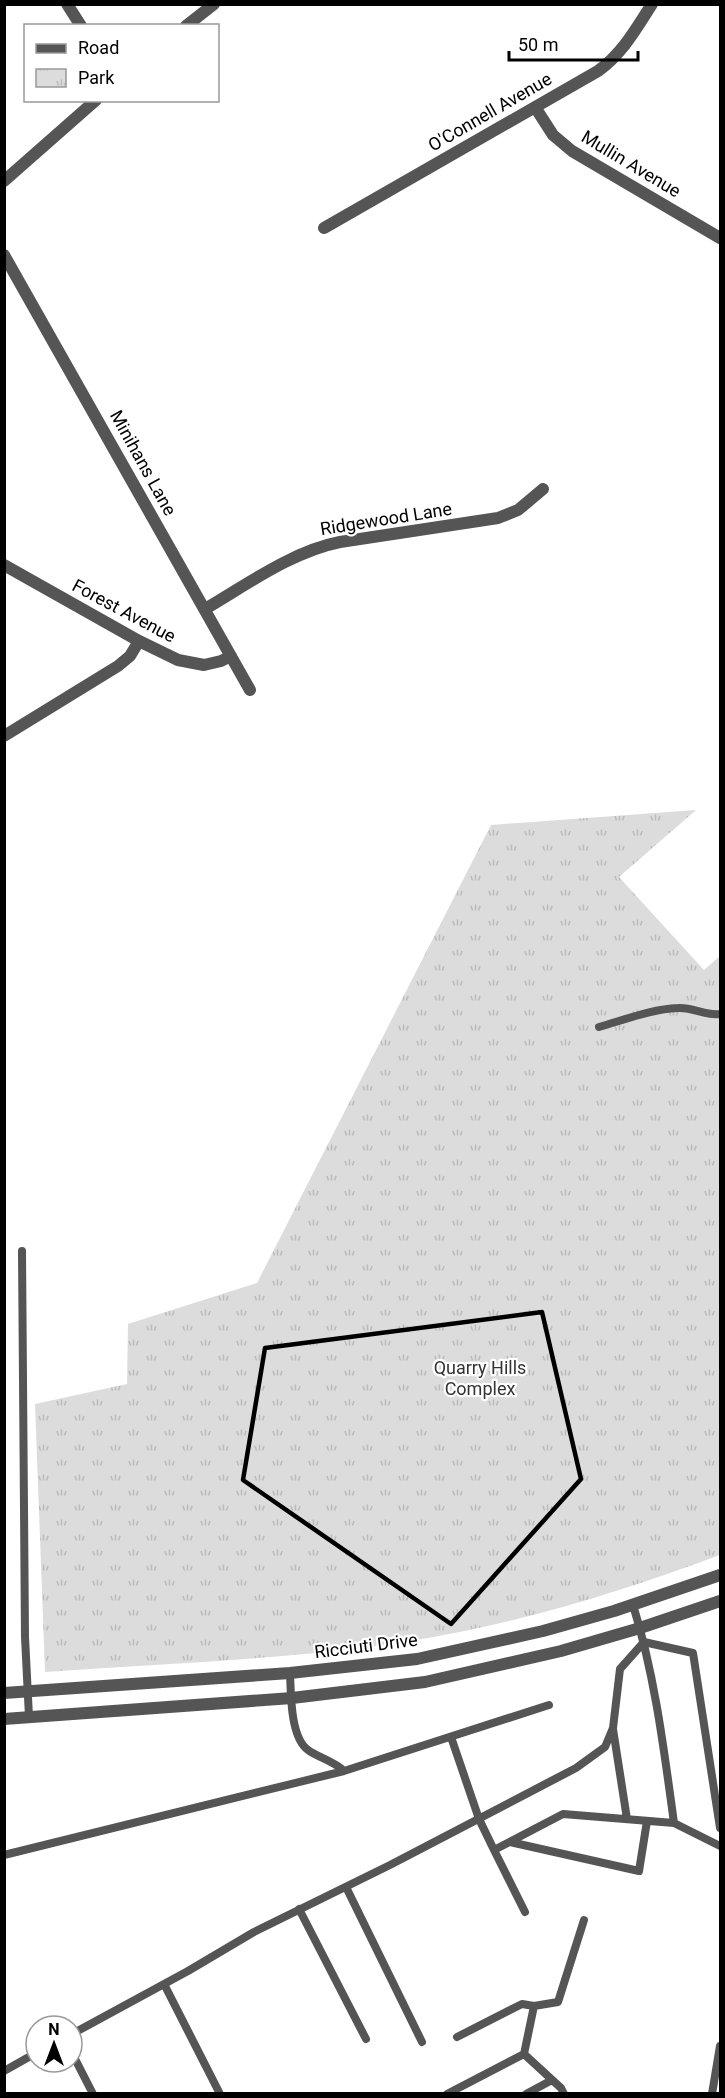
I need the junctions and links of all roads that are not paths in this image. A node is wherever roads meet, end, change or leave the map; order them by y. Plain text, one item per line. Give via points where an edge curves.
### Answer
1 (67, 4) edge
2 (214, 4) edge
3 (652, 4) edge
4 (80, 24) edge
5 (189, 24) edge
6 (94, 102) edge
7 (535, 107) junction
8 (4, 181) edge
9 (324, 228) dead end
10 (720, 238) edge
11 (4, 255) edge
12 (543, 489) dead end
13 (4, 565) edge
14 (205, 609) junction
15 (139, 641) junction
16 (231, 656) junction
17 (250, 690) dead end
18 (4, 736) edge
19 (720, 1014) edge
20 (599, 1027) dead end
21 (22, 1251) dead end
22 (720, 1575) edge
23 (720, 1600) edge
24 (633, 1605) junction
25 (640, 1628) junction
26 (644, 1642) junction
27 (290, 1673) junction
28 (28, 1692) junction
29 (4, 1693) edge
30 (292, 1698) junction
31 (549, 1705) dead end
32 (29, 1717) junction
33 (4, 1719) edge
34 (613, 1728) junction
35 (451, 1737) junction
36 (344, 1771) junction
37 (479, 1819) junction
38 (627, 1819) junction
39 (647, 1821) junction
40 (674, 1823) junction
41 (720, 1828) edge
42 (510, 1842) junction
43 (720, 1846) edge
44 (494, 1850) junction
45 (4, 1855) edge
46 (346, 1887) junction
47 (299, 1910) junction
48 (525, 1912) dead end
49 (584, 1920) dead end
50 (164, 1984) junction
51 (534, 2006) junction
52 (84, 2027) edge
53 (457, 2037) dead end
54 (366, 2039) dead end
55 (422, 2042) dead end
56 (720, 2046) edge
57 (524, 2054) junction
58 (24, 2060) edge
59 (4, 2071) edge
60 (83, 2074) edge
61 (552, 2080) junction
62 (93, 2094) edge
63 (220, 2094) edge
64 (447, 2094) edge
65 (526, 2094) edge
66 (564, 2094) edge
67 (712, 2094) edge

1 - 4 street
2 - 5 street
3 - 7 street, O'Connell Avenue via 615,57 588,78
6 - 8 street
7 - 9 street, O'Connell Avenue
7 - 10 street, Mullin Avenue via 553,135 572,151
11 - 14 street, Minihans Lane
12 - 14 street, Ridgewood Lane via 518,510 498,518 316,548
13 - 15 street, Forest Avenue
14 - 16 street, Minihans Lane
15 - 16 street, Forest Avenue via 195,665 213,664
15 - 18 street via 130,656 117,666
16 - 17 street, Minihans Lane
19 - 20 lane via 674,1008
21 - 28 lane
22 - 24 street, Ricciuti Drive
23 - 25 street
24 - 25 lane
24 - 27 street, Ricciuti Drive via 442,1654
25 - 26 lane
25 - 30 street via 451,1677
26 - 34 lane via 620,1669
26 - 40 lane
26 - 41 lane via 693,1653
27 - 28 street, Ricciuti Drive
27 - 30 lane
28 - 29 street, Ricciuti Drive
28 - 32 lane
30 - 32 street
30 - 36 lane via 300,1742
31 - 35 lane
32 - 33 street
34 - 37 lane via 605,1747 576,1768
34 - 38 lane
35 - 36 lane
35 - 37 lane
36 - 45 lane
37 - 44 lane
37 - 46 lane
38 - 39 lane
38 - 42 lane via 563,1814
39 - 40 lane
39 - 42 lane via 639,1871
40 - 43 lane
42 - 44 lane
44 - 48 lane
46 - 47 lane
46 - 55 lane
47 - 50 lane via 241,1938
47 - 54 lane
49 - 51 lane via 558,2001
50 - 52 lane
50 - 63 lane
51 - 53 lane via 522,2004
51 - 57 lane
56 - 67 lane
57 - 61 lane
57 - 64 lane
58 - 59 lane
60 - 62 lane
61 - 65 lane
61 - 66 lane

